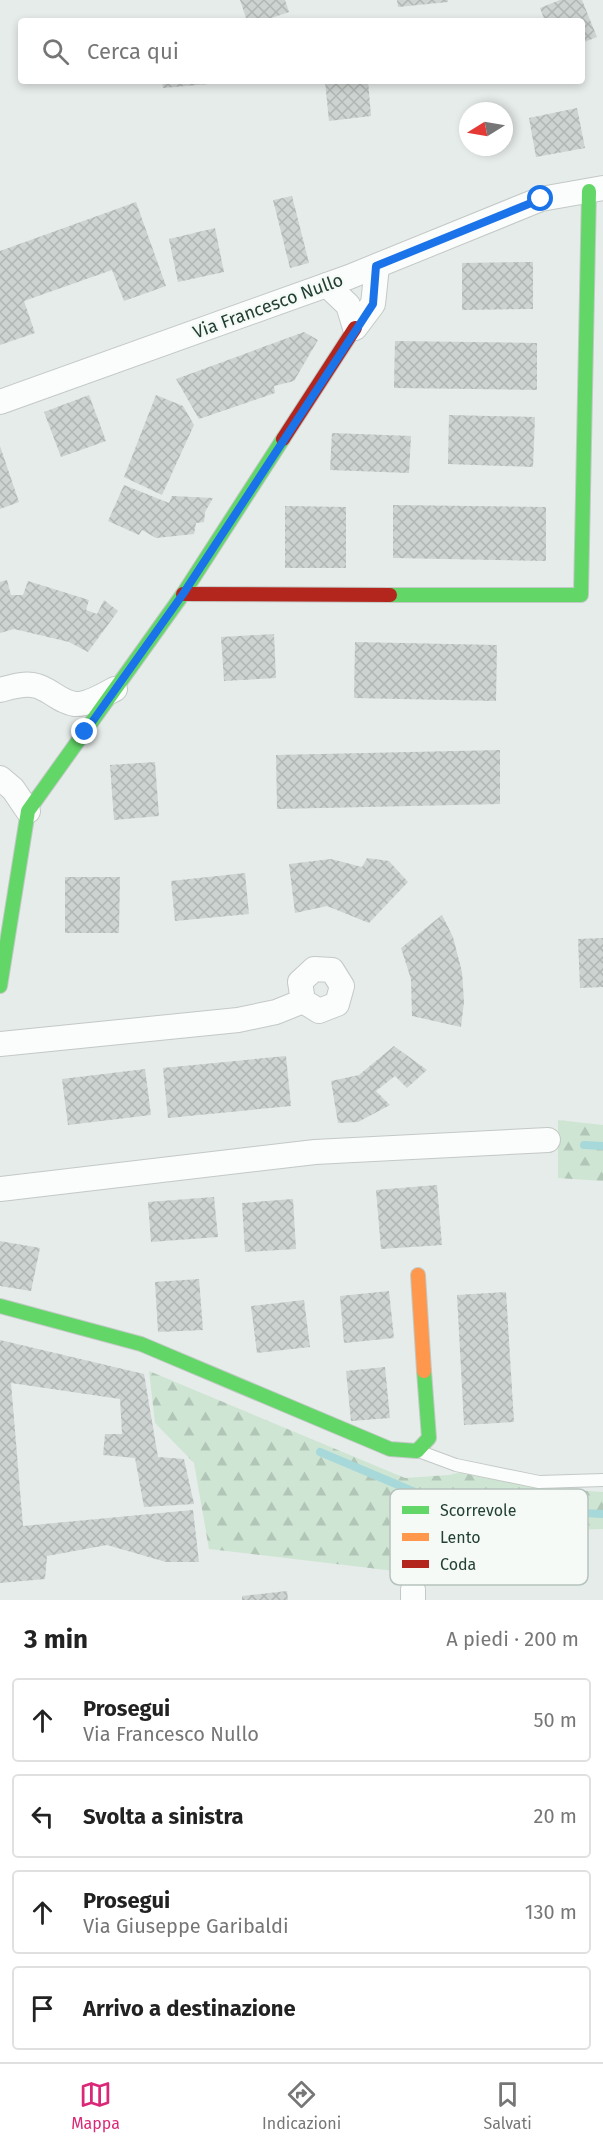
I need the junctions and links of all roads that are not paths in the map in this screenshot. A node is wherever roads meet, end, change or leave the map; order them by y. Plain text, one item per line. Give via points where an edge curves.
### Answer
1 (596, 189) edge
2 (376, 266) junction
3 (327, 285) junction
4 (355, 328) junction
5 (0, 402) edge
6 (183, 594) junction
7 (117, 688) junction
8 (0, 690) edge
9 (0, 778) edge
10 (28, 811) junction
11 (0, 986) edge
12 (303, 1001) dead end
13 (0, 1044) edge
14 (548, 1140) dead end
15 (0, 1189) edge
16 (418, 1275) dead end
17 (0, 1306) edge
18 (417, 1450) junction
19 (603, 1480) edge

1 - 2 street, Via Francesco Nullo via 541,199
1 - 6 street via 581,595
2 - 3 street, Via Francesco Nullo
2 - 4 street via 373,304
3 - 4 street via 348,305
3 - 5 street, Via Francesco Nullo
4 - 6 street
6 - 7 street
7 - 8 street via 77,704 36,685
7 - 10 street
9 - 10 street
10 - 11 street
12 - 13 street via 238,1020
14 - 15 street via 304,1153
16 - 18 street via 429,1438
17 - 18 street via 141,1344 390,1449
18 - 19 lane via 456,1465 539,1482

